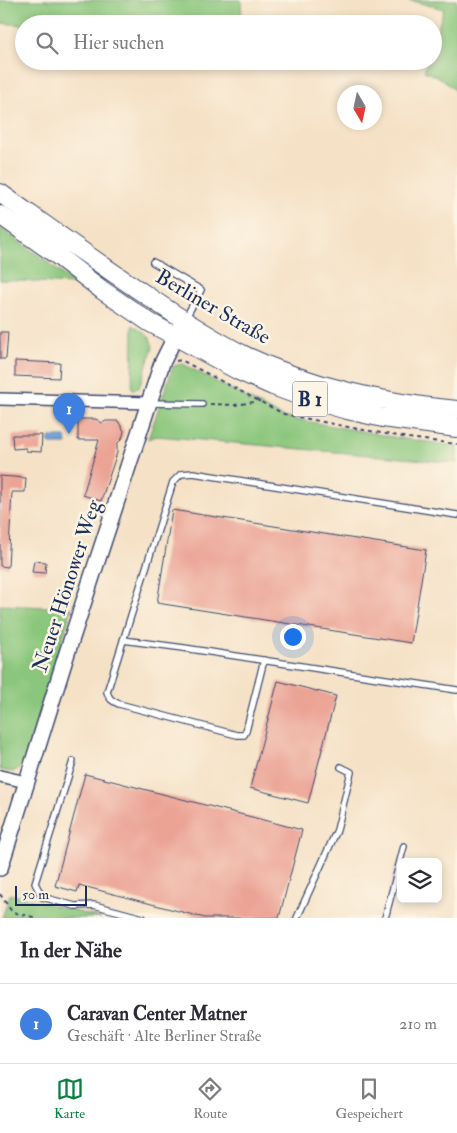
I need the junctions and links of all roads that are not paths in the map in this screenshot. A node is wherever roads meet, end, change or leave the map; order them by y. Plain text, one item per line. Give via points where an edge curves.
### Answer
1 (0, 193) edge
2 (0, 214) edge
3 (153, 262) dead end
4 (184, 320) junction
5 (175, 337) junction
6 (0, 399) edge
7 (150, 403) junction
8 (202, 404) road end
9 (457, 410) edge
10 (457, 428) edge
11 (457, 515) edge
12 (123, 640) junction
13 (264, 660) junction
14 (457, 690) edge
15 (73, 761) dead end
16 (341, 767) dead end
17 (0, 776) edge
18 (26, 782) junction
19 (404, 846) dead end
20 (0, 868) edge
21 (143, 918) edge
22 (297, 918) edge
23 (385, 918) edge

1 - 4 main road, Berliner Straße / B 1
2 - 5 main road, Berliner Straße / B 1 via 102,290
3 - 4 lane via 201,290
4 - 5 main road, Neuer Hönower Weg
4 - 9 main road, Berliner Straße / B 1 via 246,356 311,382 390,401
5 - 7 main road, Neuer Hönower Weg via 164,358
5 - 10 main road, Berliner Straße / B 1 via 239,371 308,399 383,418
6 - 7 street
7 - 8 lane
7 - 18 main road, Neuer Hönower Weg
11 - 12 lane via 193,473 181,474 173,482
12 - 13 lane
12 - 13 lane via 107,692 113,702 237,735 244,735 246,731
13 - 14 lane
15 - 21 lane via 36,883 42,896 76,906 94,905
16 - 22 lane via 351,772 337,830
17 - 18 street
18 - 20 main road, Neuer Hönower Weg
19 - 23 lane

